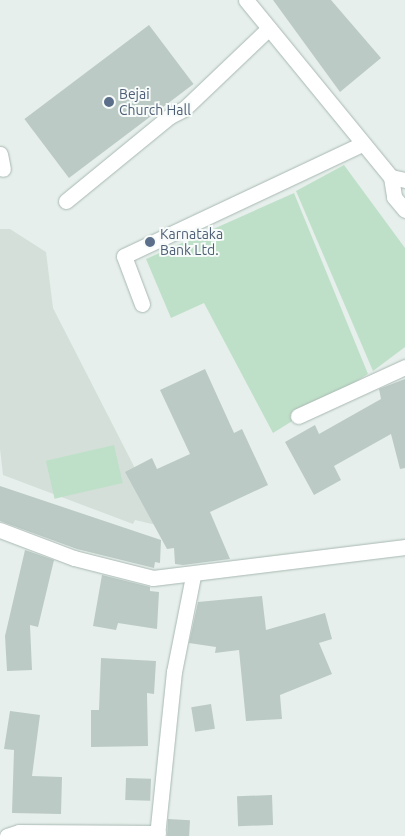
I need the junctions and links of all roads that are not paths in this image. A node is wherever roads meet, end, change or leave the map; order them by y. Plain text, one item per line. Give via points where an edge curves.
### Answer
1 (246, 0) edge
2 (269, 28) junction
3 (362, 144) junction
4 (398, 179) edge
5 (66, 201) dead end
6 (405, 210) edge
7 (142, 304) dead end
8 (405, 367) edge
9 (298, 416) dead end
10 (0, 530) edge
11 (405, 547) edge
12 (193, 576) junction
13 (157, 835) edge
14 (7, 836) edge

1 - 2 street
2 - 3 street
2 - 5 street via 184,109 170,116
3 - 4 street
3 - 7 street via 124,256
4 - 6 street via 394,197
8 - 9 street
10 - 12 street via 74,558 152,578
11 - 12 street
12 - 13 street via 174,672
13 - 14 street via 19,832

